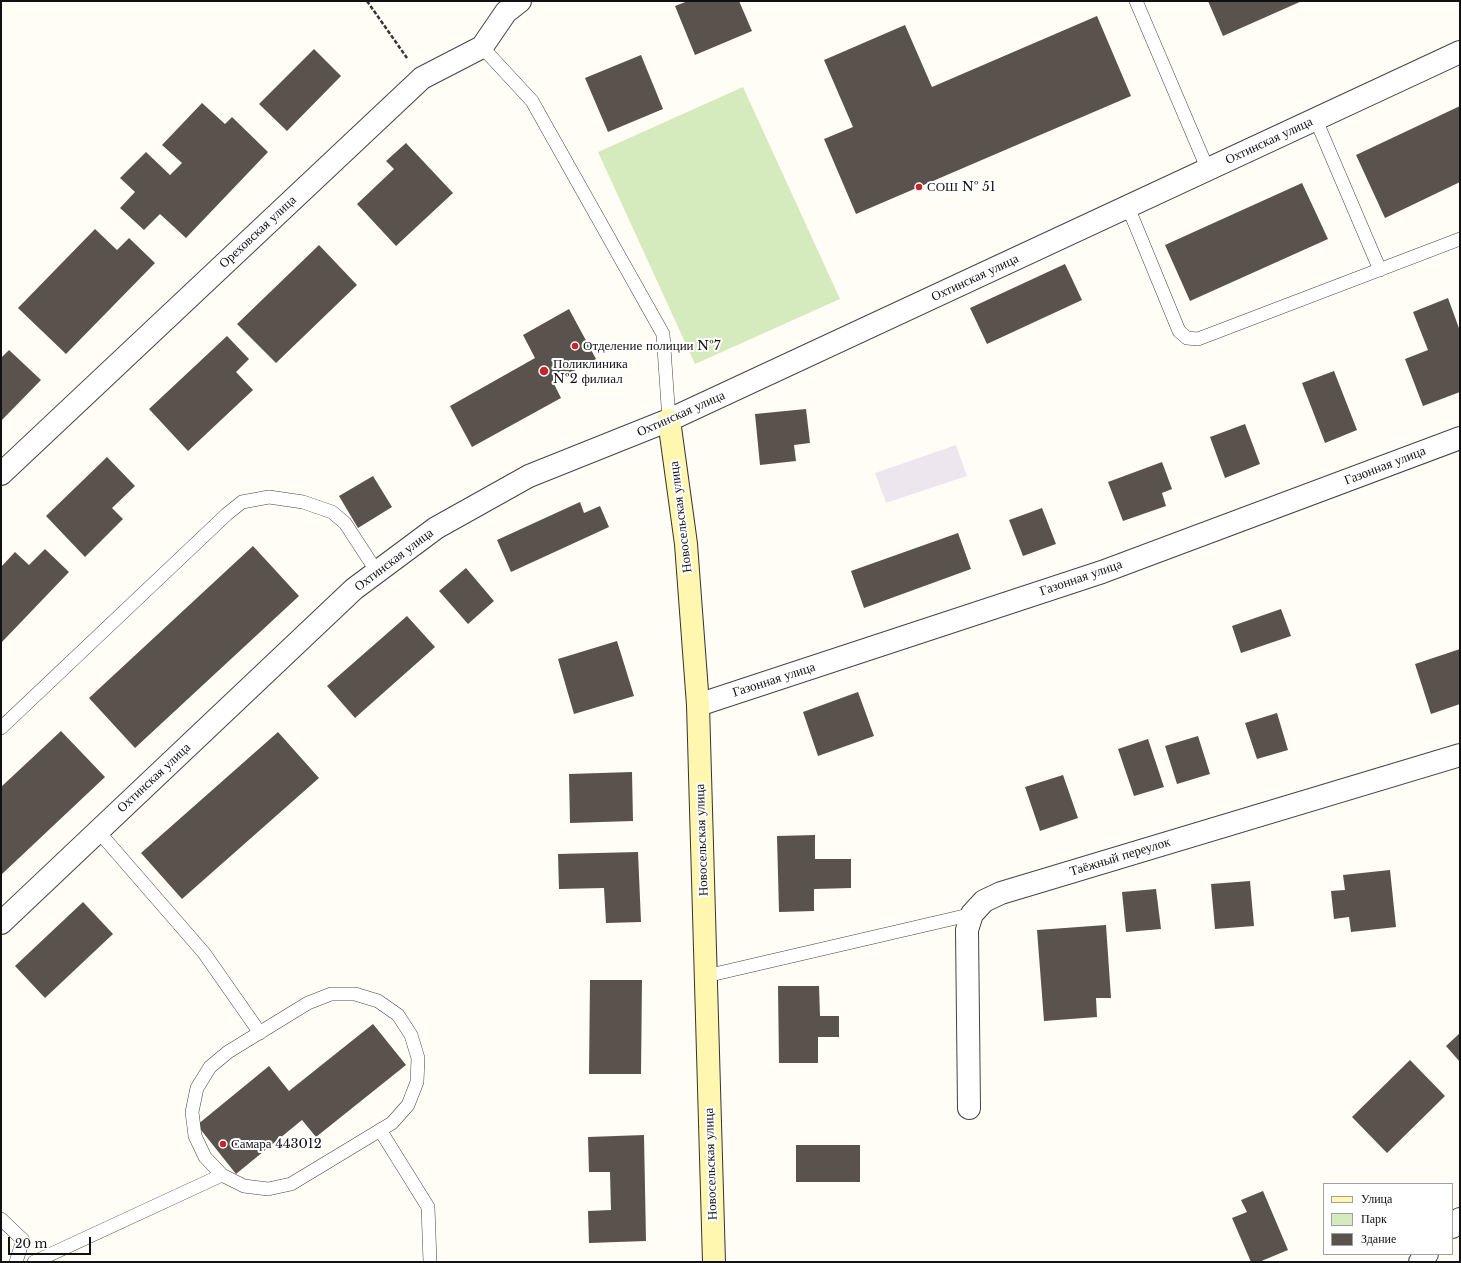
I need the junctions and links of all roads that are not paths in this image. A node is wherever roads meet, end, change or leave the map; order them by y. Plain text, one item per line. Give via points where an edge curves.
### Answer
1 (520, 1) edge
2 (1136, 1) edge
3 (482, 47) junction
4 (1460, 52) edge
5 (1316, 120) junction
6 (1208, 170) junction
7 (1128, 207) junction
8 (1460, 239) edge
9 (1380, 270) junction
10 (670, 420) junction
11 (1460, 438) edge
12 (1, 474) edge
13 (377, 572) junction
14 (698, 705) junction
15 (1, 728) edge
16 (1460, 755) edge
17 (98, 831) junction
18 (973, 914) junction
19 (1, 923) edge
20 (706, 976) junction
21 (260, 1033) junction
22 (969, 1108) dead end
23 (380, 1130) junction
24 (222, 1175) junction
25 (1, 1220) edge
26 (16, 1262) edge
27 (34, 1262) edge
28 (430, 1262) edge
29 (714, 1262) edge

1 - 3 street, Ореховская улица via 506,12
2 - 6 lane
3 - 10 lane via 532,101 663,334
3 - 12 street, Ореховская улица via 422,78
4 - 5 street, Охтинская улица
5 - 6 street, Охтинская улица
5 - 9 lane
6 - 7 street, Охтинская улица
7 - 9 lane via 1178,331 1187,338 1198,340
7 - 10 street, Охтинская улица
8 - 9 lane
10 - 13 street, Охтинская улица via 529,476 436,528
10 - 14 street, Новосельская улица via 686,544
11 - 14 street, Газонная улица via 1102,572
13 - 15 lane via 344,523 332,512 303,502 269,497 242,502 226,514
13 - 17 street, Охтинская улица via 354,589
14 - 20 street, Новосельская улица
16 - 18 street, Таёжный переулок via 1001,893 984,902
17 - 19 street, Охтинская улица
17 - 21 lane via 204,953
18 - 20 lane
18 - 22 street, Таёжный переулок via 967,930
20 - 29 street, Новосельская улица
21 - 23 lane via 308,1003 331,994 355,994 378,1001 398,1015 412,1035 418,1058 417,1082 408,1105 392,1123
21 - 24 lane via 228,1052 210,1067 197,1088 192,1112 195,1136 205,1157
23 - 24 lane via 292,1184 268,1189 244,1186
23 - 28 lane via 428,1207
24 - 27 lane
25 - 26 lane via 23,1240

